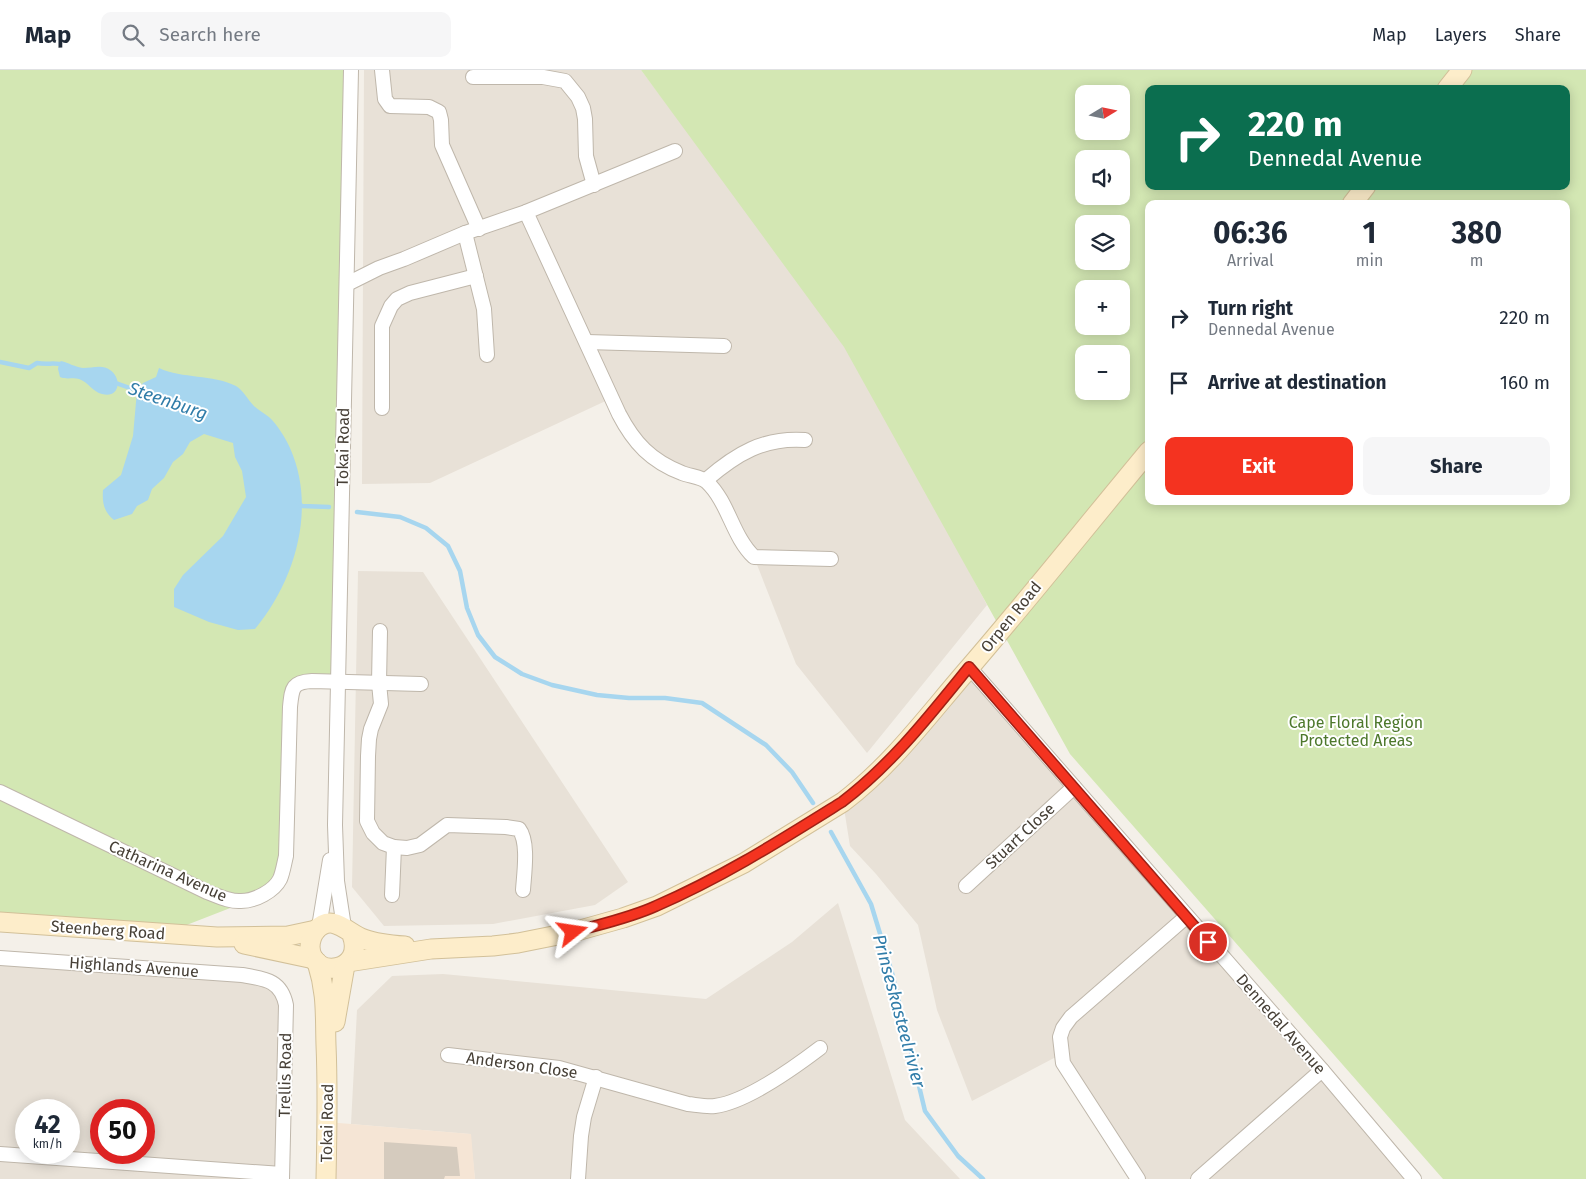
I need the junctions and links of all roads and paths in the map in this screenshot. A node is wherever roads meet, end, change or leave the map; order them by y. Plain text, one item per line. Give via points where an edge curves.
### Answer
1 (351, 70) edge
2 (382, 70) edge
3 (1462, 70) edge
4 (472, 77) dead end
5 (1450, 85) edge
6 (675, 151) dead end
7 (594, 185) junction
8 (1363, 190) edge
9 (1355, 200) edge
10 (526, 212) junction
11 (472, 231) junction
12 (476, 276) junction
13 (347, 284) junction
14 (587, 342) junction
15 (724, 346) dead end
16 (487, 355) dead end
17 (382, 408) dead end
18 (805, 440) dead end
19 (1145, 456) edge
20 (706, 480) junction
21 (831, 558) dead end
22 (380, 631) dead end
23 (969, 667) junction
24 (338, 681) junction
25 (378, 683) junction
26 (421, 684) dead end
27 (1074, 786) junction
28 (0, 792) edge
29 (335, 825) junction
30 (394, 847) junction
31 (966, 886) dead end
32 (523, 890) dead end
33 (392, 895) dead end
34 (1186, 917) junction
35 (0, 922) edge
36 (318, 929) junction
37 (348, 931) junction
38 (216, 937) junction
39 (431, 949) junction
40 (0, 958) edge
41 (316, 960) junction
42 (346, 964) junction
43 (267, 980) joint
44 (820, 1048) dead end
45 (448, 1055) dead end
46 (328, 1068) junction
47 (1322, 1070) junction
48 (596, 1077) junction
49 (0, 1154) edge
50 (282, 1176) edge
51 (326, 1179) edge
52 (578, 1179) edge
53 (1138, 1179) edge
54 (1198, 1179) edge
55 (1414, 1179) edge

1 - 13 street, Tokai Road
2 - 11 street via 385,99 390,106 429,107 438,112 442,146
3 - 5 main road
4 - 7 street via 543,77 565,81 583,108 586,156
6 - 7 street
7 - 10 street
8 - 9 main road
10 - 11 street
10 - 14 street
11 - 12 street
11 - 13 street
12 - 16 street via 484,310
12 - 17 street via 410,293 392,306 382,326
13 - 24 street, Tokai Road
14 - 15 street
14 - 20 street via 619,414 637,444 667,467
18 - 20 street via 766,443 732,460
19 - 23 main road, Orpen Road
20 - 21 street via 718,495 745,549 754,557
22 - 25 street
23 - 27 street, Dennedal Avenue
23 - 39 main road, Orpen Road via 905,744 857,791 744,863 657,906 594,926 510,944
24 - 25 street
24 - 28 street, Catharina Avenue via 295,684 288,734 285,863 280,880 272,889 251,900 230,900 207,892
24 - 29 street, Tokai Road
25 - 26 street
25 - 30 street via 381,704 369,739 367,821 377,838
27 - 31 street, Stuart Close
27 - 34 street, Dennedal Avenue
29 - 36 street, Tokai Road
29 - 37 street, Tokai Road via 339,903
30 - 32 street via 420,845 447,825 515,827 524,837
30 - 33 street
34 - 47 street, Dennedal Avenue
34 - 53 street via 1071,1017 1060,1038 1063,1063
35 - 38 main road, Steenberg Road
36 - 37 main road via 330,923
36 - 38 main road, Steenberg Road via 288,936
36 - 41 main road via 310,946
37 - 39 main road, Orpen Road via 378,943
37 - 42 main road via 355,949
38 - 41 main road, Steenberg Road
39 - 42 main road, Orpen Road
40 - 43 street, Highlands Avenue via 242,975
41 - 42 main road via 328,968
41 - 46 main road, Tokai Road via 326,1000
42 - 46 main road, Tokai Road
43 - 50 street, Trellis Road via 280,988 286,1005
44 - 48 street, Anderson Close via 754,1091 716,1106 688,1104
45 - 48 street, Anderson Close via 559,1068
46 - 51 main road, Tokai Road
47 - 54 street
47 - 55 street, Dennedal Avenue
48 - 52 street, Anderson Close via 580,1136
49 - 50 street

